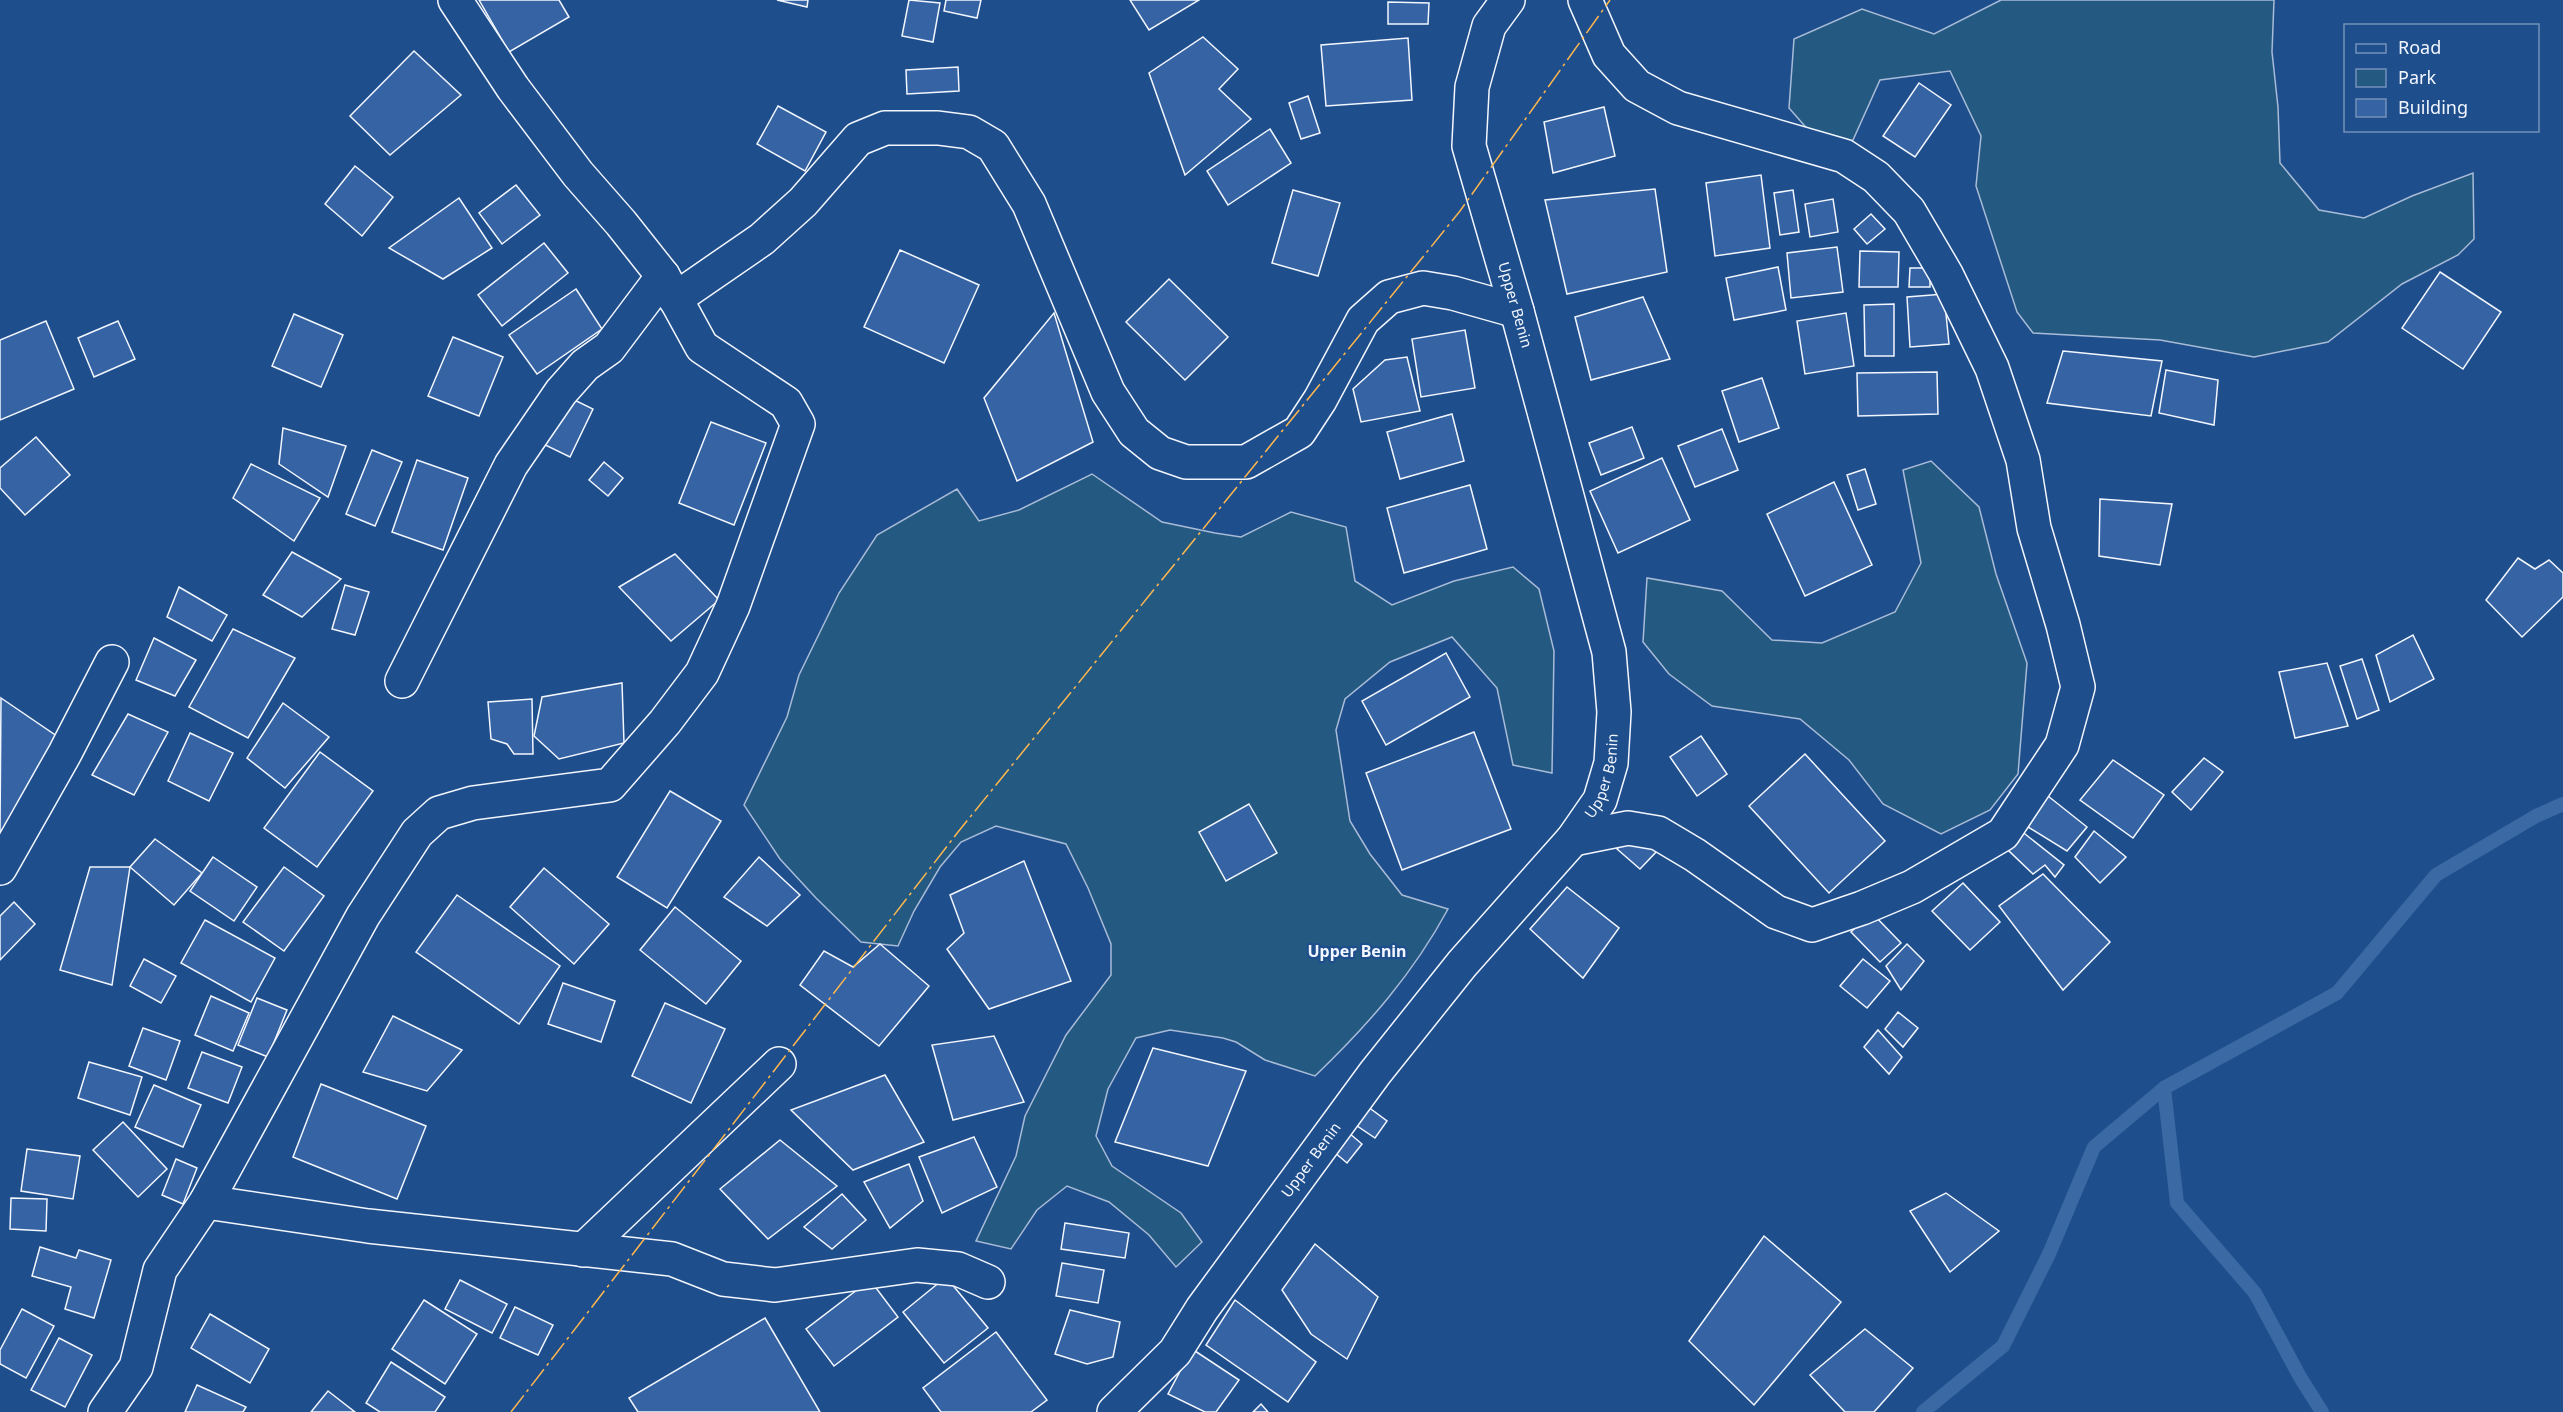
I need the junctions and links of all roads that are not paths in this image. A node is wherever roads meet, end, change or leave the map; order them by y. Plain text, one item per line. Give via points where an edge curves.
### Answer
1 (455, 0) edge
2 (1508, 0) edge
3 (1585, 0) edge
4 (669, 288) junction
5 (1517, 311) junction
6 (112, 662) dead end
7 (402, 681) dead end
8 (1573, 839) junction
9 (0, 868) edge
10 (779, 1064) dead end
11 (206, 1202) junction
12 (583, 1250) junction
13 (988, 1282) dead end
14 (105, 1412) edge
15 (1114, 1412) edge

1 - 4 street via 519,96
2 - 5 street, Upper Benin via 1489,26 1472,87 1469,146
3 - 8 street via 1609,55 1637,86 1678,108 1844,156 1876,177 1909,211 1946,274 1992,368 2023,460 2034,528 2078,687 2062,745 2003,834 1912,887 1812,925 1776,912 1658,833 1628,828
4 - 5 street via 762,239 803,202 858,140 885,128 938,128 969,132 993,146 1029,204 1108,392 1134,432 1160,453 1186,462 1246,462 1299,432 1363,320 1389,297 1423,288
4 - 7 street via 609,348 585,365 561,392 511,465
4 - 11 street via 702,347 786,403 798,424 733,606 702,673 610,785 473,803 439,813 417,833 363,916
5 - 8 street, Upper Benin via 1609,652 1614,711 1611,763 1600,800
6 - 9 street
8 - 15 street, Upper Benin via 1462,964 1375,1073 1202,1309 1175,1352
10 - 12 street
11 - 12 street via 368,1226
11 - 14 street via 160,1270 136,1367
12 - 13 street via 672,1258 723,1279 776,1285 916,1265 958,1269

